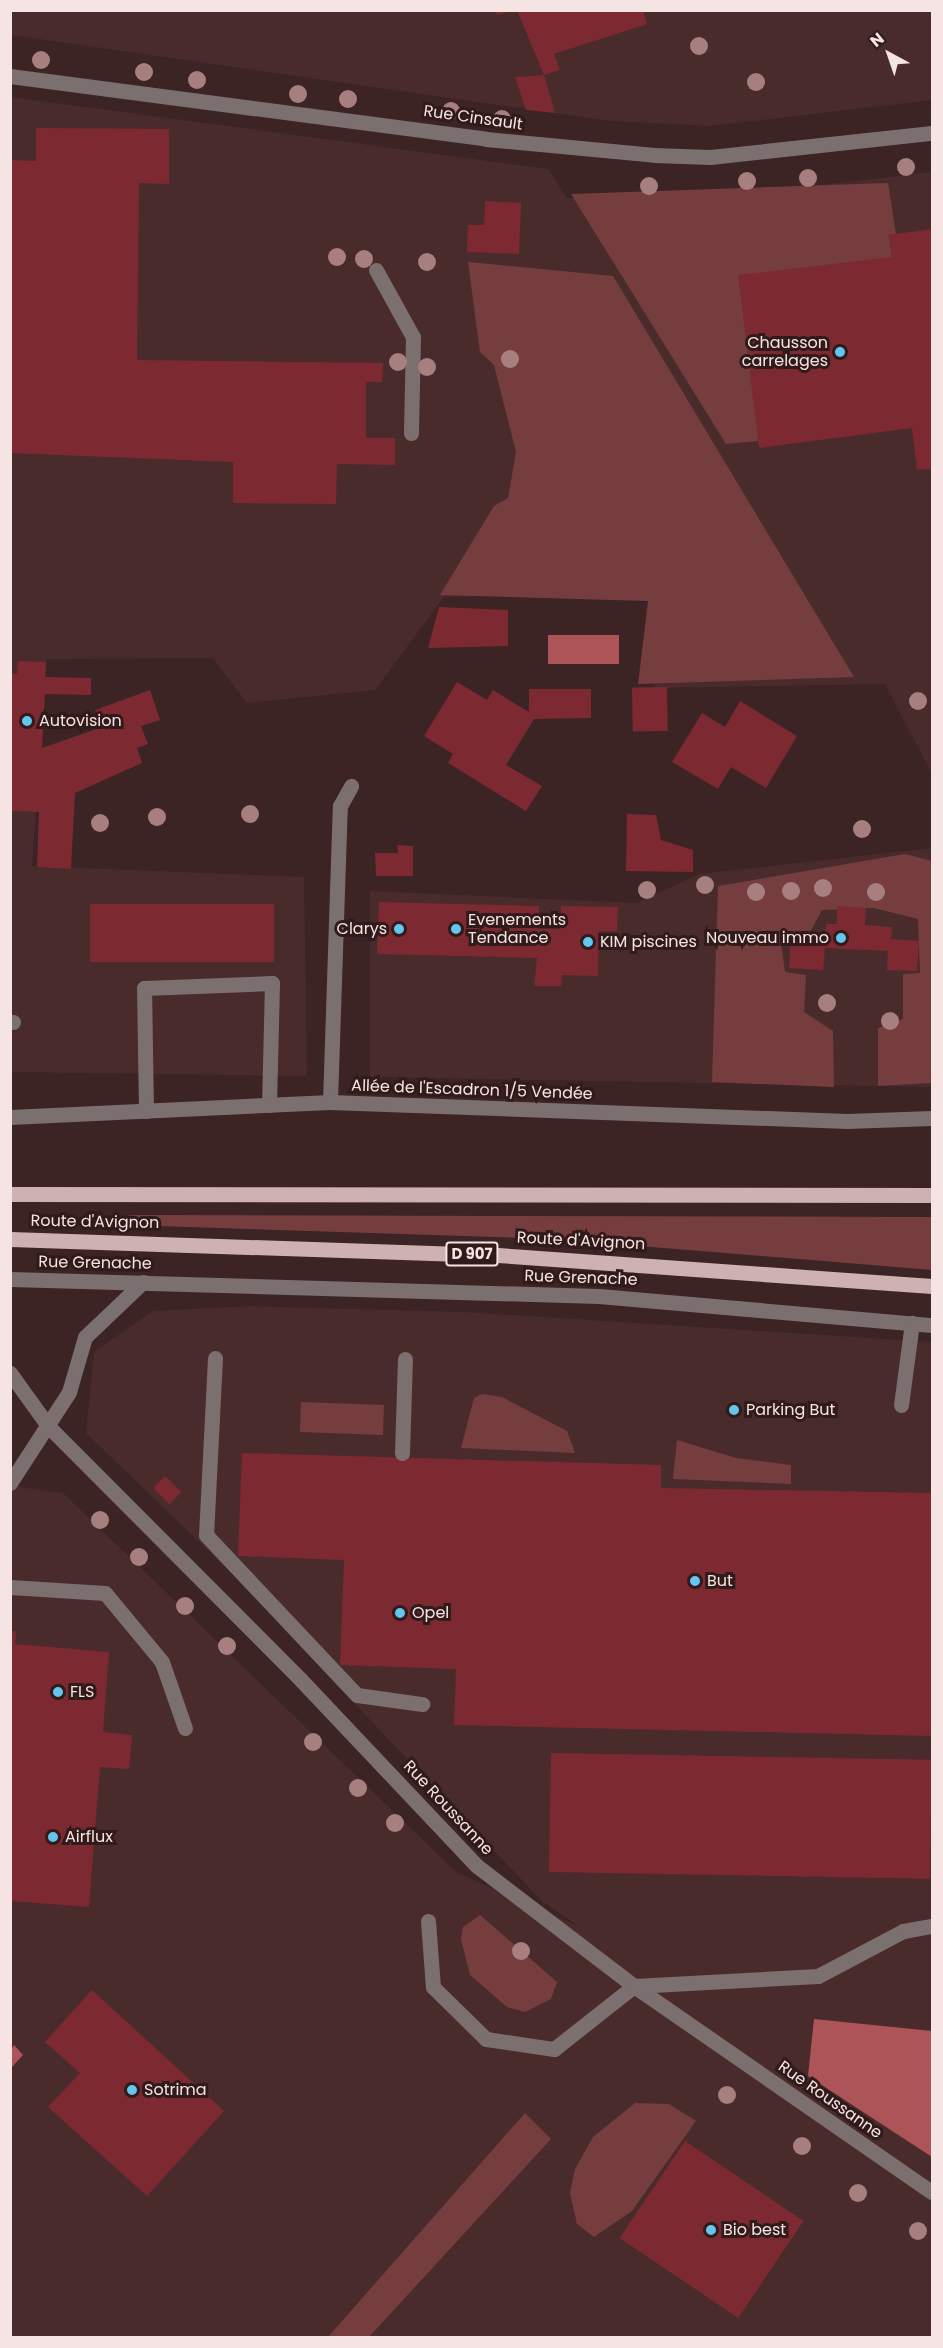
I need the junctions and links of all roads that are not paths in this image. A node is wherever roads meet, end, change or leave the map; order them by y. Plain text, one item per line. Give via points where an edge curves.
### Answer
1 (10, 76) edge
2 (933, 133) edge
3 (376, 270) dead end
4 (411, 433) dead end
5 (351, 786) dead end
6 (330, 1102) junction
7 (269, 1105) junction
8 (146, 1111) junction
9 (10, 1117) edge
10 (933, 1119) edge
11 (10, 1194) edge
12 (933, 1195) edge
13 (10, 1239) edge
14 (10, 1279) edge
15 (143, 1282) junction
16 (933, 1286) edge
17 (912, 1323) junction
18 (933, 1325) edge
19 (215, 1358) dead end
20 (405, 1359) dead end
21 (10, 1373) edge
22 (901, 1405) dead end
23 (49, 1427) junction
24 (402, 1453) dead end
25 (10, 1483) edge
26 (10, 1587) edge
27 (422, 1704) dead end
28 (185, 1728) dead end
29 (428, 1921) dead end
30 (933, 1926) edge
31 (634, 1986) junction
32 (933, 2192) edge

1 - 2 street, Rue Cinsault via 644,154 710,157
3 - 4 street via 413,337
5 - 6 street via 340,806
6 - 7 street, Allée de l'Escadron 1/5 Vendée
6 - 10 street, Allée de l'Escadron 1/5 Vendée via 835,1120
7 - 8 street, Allée de l'Escadron 1/5 Vendée
7 - 8 street via 272,982 144,988
8 - 9 street, Allée de l'Escadron 1/5 Vendée
11 - 12 main road, Route d'Avignon
13 - 16 main road, Route d'Avignon / D 907 via 498,1255
14 - 15 street, Rue Grenache
15 - 17 street, Rue Grenache via 599,1296
15 - 23 street via 85,1337 69,1392
17 - 18 street, Rue Grenache
17 - 22 street
19 - 27 street via 206,1535 357,1695
20 - 24 street
21 - 23 street, Rue Roussanne
23 - 25 street
23 - 31 street, Rue Roussanne via 301,1680 477,1866
26 - 28 street via 105,1593 162,1662
29 - 31 street via 434,1987 486,2039 554,2049
30 - 31 street via 903,1931 818,1976
31 - 32 street, Rue Roussanne

